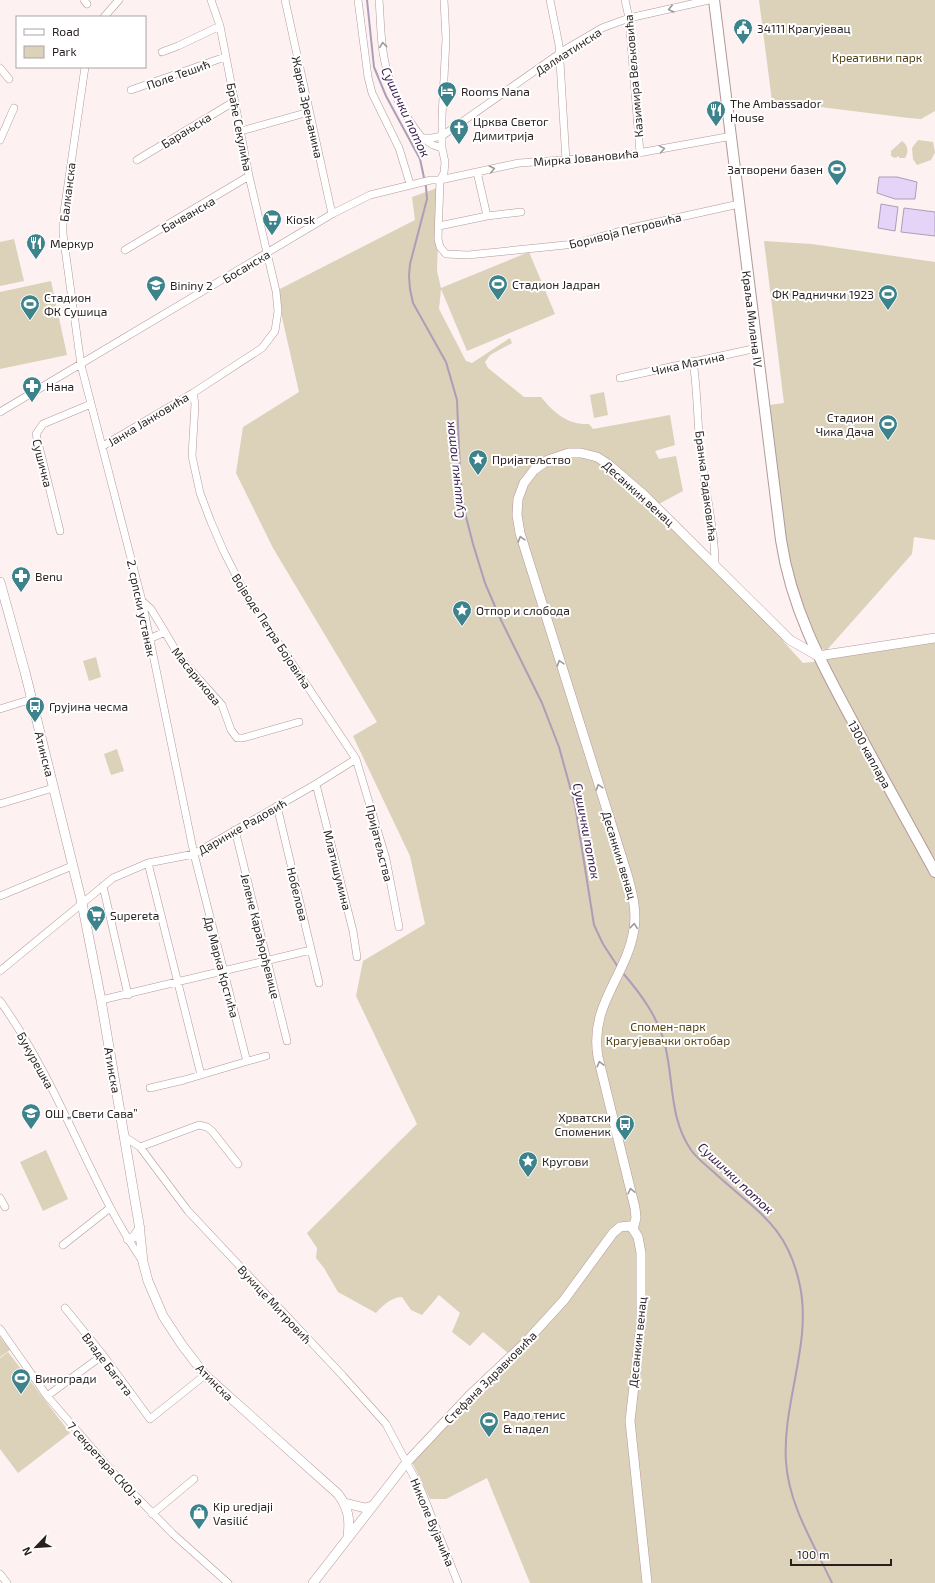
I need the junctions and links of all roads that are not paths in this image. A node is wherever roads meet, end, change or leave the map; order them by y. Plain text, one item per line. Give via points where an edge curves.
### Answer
1 (119, 0) edge
2 (212, 0) edge
3 (285, 0) edge
4 (358, 0) edge
5 (379, 0) edge
6 (444, 0) edge
7 (550, 0) edge
8 (624, 0) edge
9 (709, 0) edge
10 (714, 0) edge
11 (105, 16) edge
12 (629, 18) junction
13 (220, 26) junction
14 (162, 52) dead end
15 (560, 54) junction
16 (225, 57) junction
17 (0, 68) edge
18 (85, 68) edge
19 (9, 79) dead end
20 (131, 90) dead end
21 (235, 101) junction
22 (14, 108) dead end
23 (309, 112) junction
24 (241, 132) junction
25 (442, 136) junction
26 (732, 136) junction
27 (422, 138) junction
28 (0, 140) edge
29 (442, 148) junction
30 (640, 153) junction
31 (137, 160) dead end
32 (566, 161) junction
33 (477, 172) junction
34 (250, 176) junction
35 (440, 180) junction
36 (414, 183) junction
37 (739, 204) junction
38 (521, 212) dead end
39 (332, 214) junction
40 (487, 216) junction
41 (439, 226) junction
42 (125, 250) dead end
43 (268, 254) junction
44 (757, 348) junction
45 (693, 361) junction
46 (81, 365) junction
47 (620, 378) dead end
48 (193, 393) junction
49 (91, 404) junction
50 (0, 412) edge
51 (103, 446) junction
52 (60, 531) dead end
53 (715, 564) junction
54 (0, 582) edge
55 (142, 601) junction
56 (3, 605) edge
57 (164, 632) junction
58 (807, 634) junction
59 (935, 638) edge
60 (149, 639) junction
61 (796, 644) junction
62 (818, 656) junction
63 (32, 699) junction
64 (0, 709) edge
65 (299, 722) dead end
66 (356, 759) junction
67 (316, 784) junction
68 (53, 788) junction
69 (0, 804) edge
70 (277, 806) junction
71 (235, 830) junction
72 (194, 854) junction
73 (148, 863) junction
74 (72, 866) junction
75 (935, 872) edge
76 (103, 886) junction
77 (0, 896) edge
78 (82, 903) junction
79 (399, 927) dead end
80 (311, 950) junction
81 (356, 958) dead end
82 (268, 961) junction
83 (0, 971) edge
84 (224, 972) junction
85 (177, 983) junction
86 (319, 983) dead end
87 (128, 995) junction
88 (101, 1000) junction
89 (0, 1001) edge
90 (288, 1042) dead end
91 (266, 1056) dead end
92 (248, 1061) junction
93 (201, 1075) junction
94 (150, 1088) dead end
95 (125, 1136) junction
96 (140, 1147) junction
97 (238, 1164) dead end
98 (0, 1198) edge
99 (5, 1207) dead end
100 (110, 1208) junction
101 (140, 1228) junction
102 (633, 1229) junction
103 (128, 1239) junction
104 (63, 1245) dead end
105 (143, 1262) junction
106 (66, 1308) dead end
107 (0, 1329) edge
108 (103, 1355) junction
109 (205, 1375) junction
110 (47, 1396) junction
111 (407, 1462) junction
112 (194, 1479) dead end
113 (345, 1503) junction
114 (372, 1506) junction
115 (152, 1514) junction
116 (348, 1537) junction
117 (0, 1574) edge
118 (7, 1583) edge
119 (228, 1583) edge
120 (313, 1583) edge
121 (458, 1583) edge
122 (647, 1583) edge

1 - 11 street
2 - 13 street, Браће Секулића
3 - 23 street, Жарка Зрењанина
4 - 36 street via 371,88
27 -> 5 street via 402,108 386,69
6 - 25 street via 446,40
7 - 15 street
8 - 12 street, Казимира Вељковића
9 -> 12 street, Далматинска
10 - 26 main road, Краља Милана IV
12 - 15 street, Далматинска via 602,28
12 - 30 street, Казимира Вељковића
13 - 14 street
13 - 16 street, Браће Секулића
15 - 25 street, Далматинска
15 - 32 street
16 - 20 street, Поле Тешић
16 - 21 street, Браће Секулића
17 - 19 street
18 - 46 street, Балканска via 63,224
21 - 24 street, Браће Секулића
21 - 31 street, Барањска
22 - 28 street
23 - 24 street
23 - 39 street, Жарка Зрењанина
24 - 34 street, Браће Секулића
25 - 27 street
25 - 29 street
30 -> 26 street, Мирка Јовановића
26 - 37 main road, Краља Милана IV
27 - 29 street
29 - 35 street via 445,168
30 - 32 street, Мирка Јовановића
33 -> 32 street, Мирка Јовановића via 519,163
33 - 35 street, Мирка Јовановића
33 - 40 street
34 - 42 street, Бачванска
34 - 43 street, Браће Секулића
35 - 36 street, Босанска
35 - 41 street
36 - 39 street, Босанска via 370,195
37 - 41 street, Боривоја Петровића via 631,228 575,244 468,255 446,254 440,248
37 - 44 main road, Краља Милана IV
38 - 40 street
39 - 43 street, Босанска
40 - 41 street
43 - 46 street, Босанска
43 - 48 street via 278,303 274,334 255,354
44 - 45 street, Чика Матина
44 - 58 main road, Краља Милана IV via 782,550 792,594
45 - 47 street, Чика Матина
45 - 53 street, Бранка Радаковића via 700,451 715,546
46 - 49 street, 2. српски устанак
46 - 50 street, Босанска
48 - 51 street, Јанка Јанковића
48 - 66 street, Војводе Петра Бојовића via 195,404 192,456 200,493 224,552 245,593
49 - 51 street, 2. српски устанак
49 - 52 street, Сушичка via 43,424 36,434
51 - 55 street, 2. српски устанак
53 - 61 street, Десанкин венац via 784,635
102 -> 53 street, Десанкин венац via 635,1208 596,1047 598,1021 623,963 634,929 635,910 632,893 520,533 517,514 520,491 534,470 552,458 576,453 597,458 640,491
54 - 56 street, Атинска
55 - 57 street, Масарикова via 151,609
55 - 60 street, 2. српски устанак
56 - 63 street, Атинска
57 - 60 street
57 - 65 street, Масарикова via 180,658 222,705 234,736 243,738
58 - 61 street via 804,642
58 - 62 main road, 1300 каплара
59 - 62 street
60 - 72 street, 2. српски устанак
61 - 62 street, Десанкин венац
62 - 75 main road, 1300 каплара
63 - 64 street
63 - 68 street, Атинска
66 - 67 street, Даринке Радовић
66 - 79 street, Пријатељства via 386,859
67 - 70 street, Даринке Радовић
67 - 81 street, Млатишумина via 353,931
68 - 69 street
68 - 74 street, Атинска
70 - 71 street, Даринке Радовић
70 - 80 street, Нобелова
71 - 72 street, Даринке Радовић
71 - 82 street, Јелене Карађорђевице
72 - 73 street, Даринке Радовић
72 - 84 street, Др Марка Крстића
73 - 76 street, Даринке Радовић via 124,872
73 - 85 street
74 - 77 street
74 - 78 street, Атинска
76 - 78 street, Даринке Радовић
76 - 87 street
78 - 83 street, Даринке Радовић
78 - 88 street, Атинска
80 - 82 street
80 - 86 street, Нобелова
82 - 84 street
82 - 90 street, Јелене Карађорђевице
84 - 85 street
84 - 92 street, Др Марка Крстића
85 - 87 street
85 - 93 street
87 - 88 street
88 - 95 street, Атинска
89 - 100 street, Букурешка via 41,1065
91 - 92 street
92 - 93 street
93 - 94 street
95 - 96 street, Вукице Митровић
95 - 101 street, Атинска
96 - 97 street via 202,1125 212,1131
96 - 111 street, Вукице Митровић via 188,1211 386,1424
98 - 99 street
100 - 103 street, Букурешка
100 - 104 street
101 - 103 street via 134,1237
101 - 105 street, Атинска
102 - 111 street, Стефана Здравковића via 624,1226 616,1229 564,1300
102 - 122 street, Десанкин венац via 638,1237 641,1253 642,1288 641,1324 630,1420
103 - 105 street, Букурешка
105 - 109 street, Атинска via 163,1316
106 - 108 street, Владе Багата
107 - 110 street, 7 секретара СКОЈ-а
108 - 109 street, Владе Багата via 150,1420
108 - 110 street
109 - 113 street, Атинска
110 - 115 street, 7 секретара СКОЈ-а
111 - 114 street, Стефана Здравковића
111 - 121 street, Николе Вујачића via 421,1490
112 - 115 street
113 - 114 street via 357,1508
113 - 116 street, Атинска via 350,1520
114 - 116 street, Стефана Здравковића
115 - 119 street, 7 секретара СКОЈ-а
116 - 120 street, Стефана Здравковића
117 - 118 street

